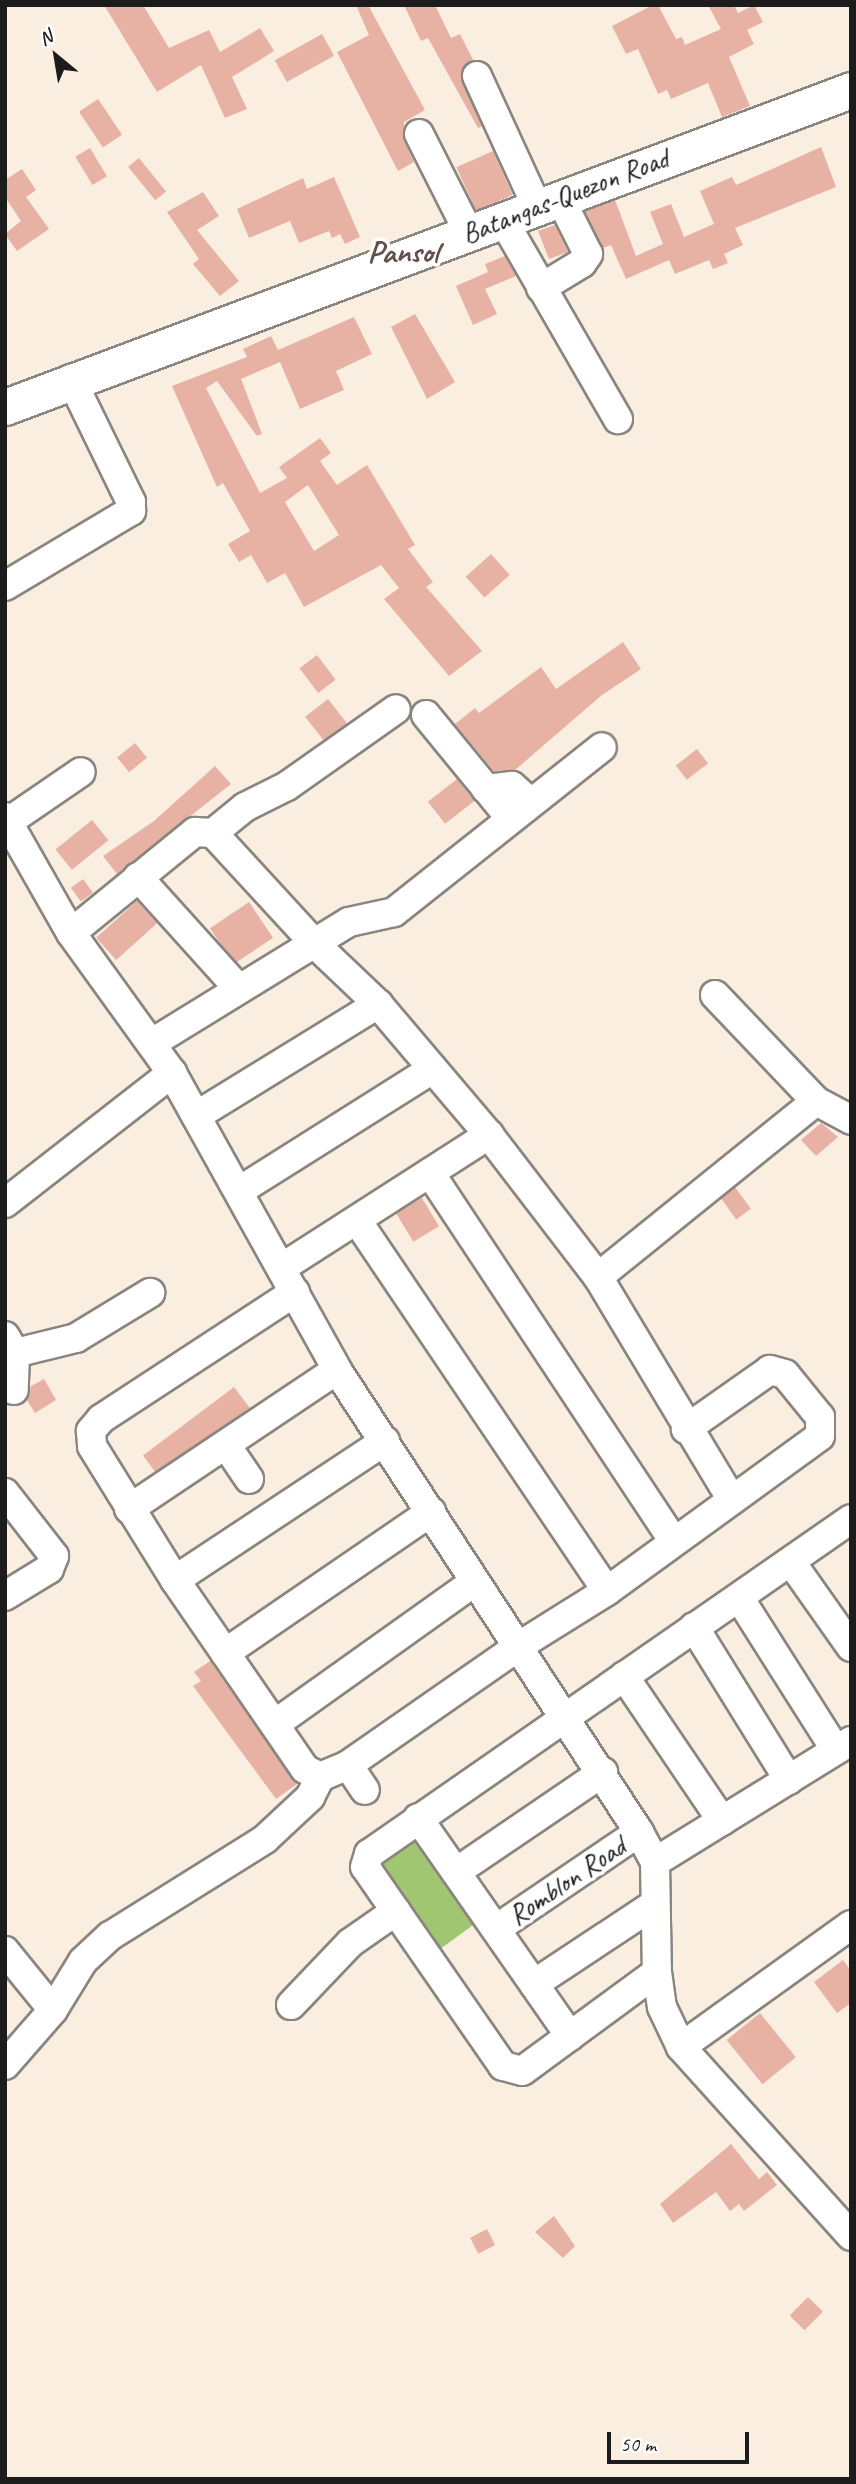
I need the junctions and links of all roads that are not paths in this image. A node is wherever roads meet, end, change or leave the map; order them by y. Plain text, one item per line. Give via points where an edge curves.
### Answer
1 (477, 76) dead end
2 (849, 94) edge
3 (419, 134) dead end
4 (549, 203) junction
5 (503, 220) junction
6 (469, 233) junction
7 (541, 288) junction
8 (71, 379) junction
9 (5, 407) edge
10 (618, 419) dead end
11 (5, 586) edge
12 (396, 709) dead end
13 (426, 715) dead end
14 (602, 747) dead end
15 (81, 772) dead end
16 (521, 811) junction
17 (7, 819) edge
18 (213, 833) junction
19 (138, 877) junction
20 (71, 933) junction
21 (316, 945) junction
22 (238, 988) junction
23 (715, 995) dead end
24 (378, 1004) junction
25 (152, 1043) junction
26 (433, 1069) junction
27 (172, 1073) junction
28 (816, 1101) junction
29 (196, 1116) junction
30 (851, 1121) edge
31 (489, 1135) junction
32 (430, 1173) junction
33 (239, 1191) junction
34 (5, 1203) edge
35 (358, 1222) junction
36 (598, 1277) junction
37 (289, 1279) junction
38 (150, 1293) dead end
39 (10, 1344) edge
40 (337, 1370) junction
41 (14, 1390) dead end
42 (686, 1429) junction
43 (385, 1441) junction
44 (226, 1445) junction
45 (248, 1479) dead end
46 (5, 1493) edge
47 (732, 1500) junction
48 (129, 1509) junction
49 (431, 1512) junction
50 (850, 1520) edge
51 (674, 1542) junction
52 (792, 1562) junction
53 (175, 1580) junction
54 (474, 1582) junction
55 (607, 1591) junction
56 (5, 1596) edge
57 (740, 1599) junction
58 (694, 1627) junction
59 (519, 1646) junction
60 (851, 1647) edge
61 (225, 1653) junction
62 (624, 1676) junction
63 (564, 1716) junction
64 (275, 1724) junction
65 (843, 1745) edge
66 (348, 1765) junction
67 (603, 1772) junction
68 (320, 1777) junction
69 (789, 1780) junction
70 (365, 1790) dead end
71 (418, 1818) junction
72 (722, 1821) junction
73 (639, 1832) junction
74 (655, 1862) junction
75 (456, 1872) junction
76 (655, 1904) junction
77 (396, 1911) junction
78 (851, 1925) edge
79 (496, 1930) junction
80 (5, 1951) edge
81 (657, 1972) junction
82 (534, 1984) junction
83 (291, 2005) dead end
84 (53, 2010) junction
85 (570, 2036) junction
86 (681, 2047) junction
87 (5, 2065) edge
88 (851, 2236) edge

1 - 4 street
2 - 4 main road, Batangas-Quezon Road
3 - 6 street
4 - 5 main road, Batangas-Quezon Road
4 - 7 street via 588,254 582,263
5 - 6 main road, Batangas-Quezon Road
5 - 7 street
6 - 8 main road, Batangas-Quezon Road
7 - 10 street
8 - 9 main road, Batangas-Quezon Road
8 - 11 street via 131,502 131,511
12 - 18 street via 287,786 245,807
13 - 16 street via 486,789
14 - 16 street
15 - 17 street
16 - 21 street via 394,912 357,918
17 - 20 street
18 - 19 street via 195,832
18 - 21 street
19 - 20 street
19 - 22 street
20 - 25 street
21 - 22 street
21 - 24 street
22 - 25 street
23 - 28 street
24 - 26 street
24 - 29 street
25 - 27 street
26 - 31 street
26 - 33 street
27 - 29 street
27 - 34 street
28 - 30 street
28 - 36 street
29 - 33 street
31 - 32 street
31 - 36 street
32 - 35 street
32 - 51 street
33 - 37 street
35 - 37 street
35 - 55 street
36 - 42 street
37 - 40 street
37 - 48 street via 91,1431 92,1446
38 - 39 street via 76,1338
39 - 41 street
40 - 43 street
40 - 44 street
42 - 47 street
42 - 47 street via 770,1370 785,1374 820,1417 820,1436
43 - 49 street
43 - 53 street
44 - 45 street
44 - 48 street
46 - 56 street via 54,1556 49,1570
47 - 51 street
48 - 53 street
49 - 54 street
49 - 61 street
50 - 52 street
51 - 55 street
52 - 57 street
52 - 60 street
53 - 61 street
54 - 59 street
54 - 64 street
55 - 59 street
57 - 58 street
57 - 65 street
58 - 62 street
58 - 69 street
59 - 63 street
59 - 66 street
61 - 64 street
62 - 63 street
62 - 72 street
63 - 67 street
63 - 71 street
64 - 68 street via 305,1769
65 - 69 street
66 - 68 street
66 - 70 street
67 - 73 street
67 - 75 street
68 - 84 street via 310,1797 265,1839 110,1936 83,1961
69 - 72 street
71 - 75 street
71 - 77 street via 369,1854 365,1867
72 - 74 street
73 - 74 street
73 - 79 street, Romblon Road
74 - 76 street
75 - 79 street
76 - 81 street
76 - 82 street
77 - 83 street via 350,1943
77 - 85 street via 503,2066 522,2071
78 - 86 street
79 - 82 street
80 - 84 street
81 - 85 street
81 - 86 street via 662,2007
82 - 85 street
84 - 87 street
86 - 88 street

